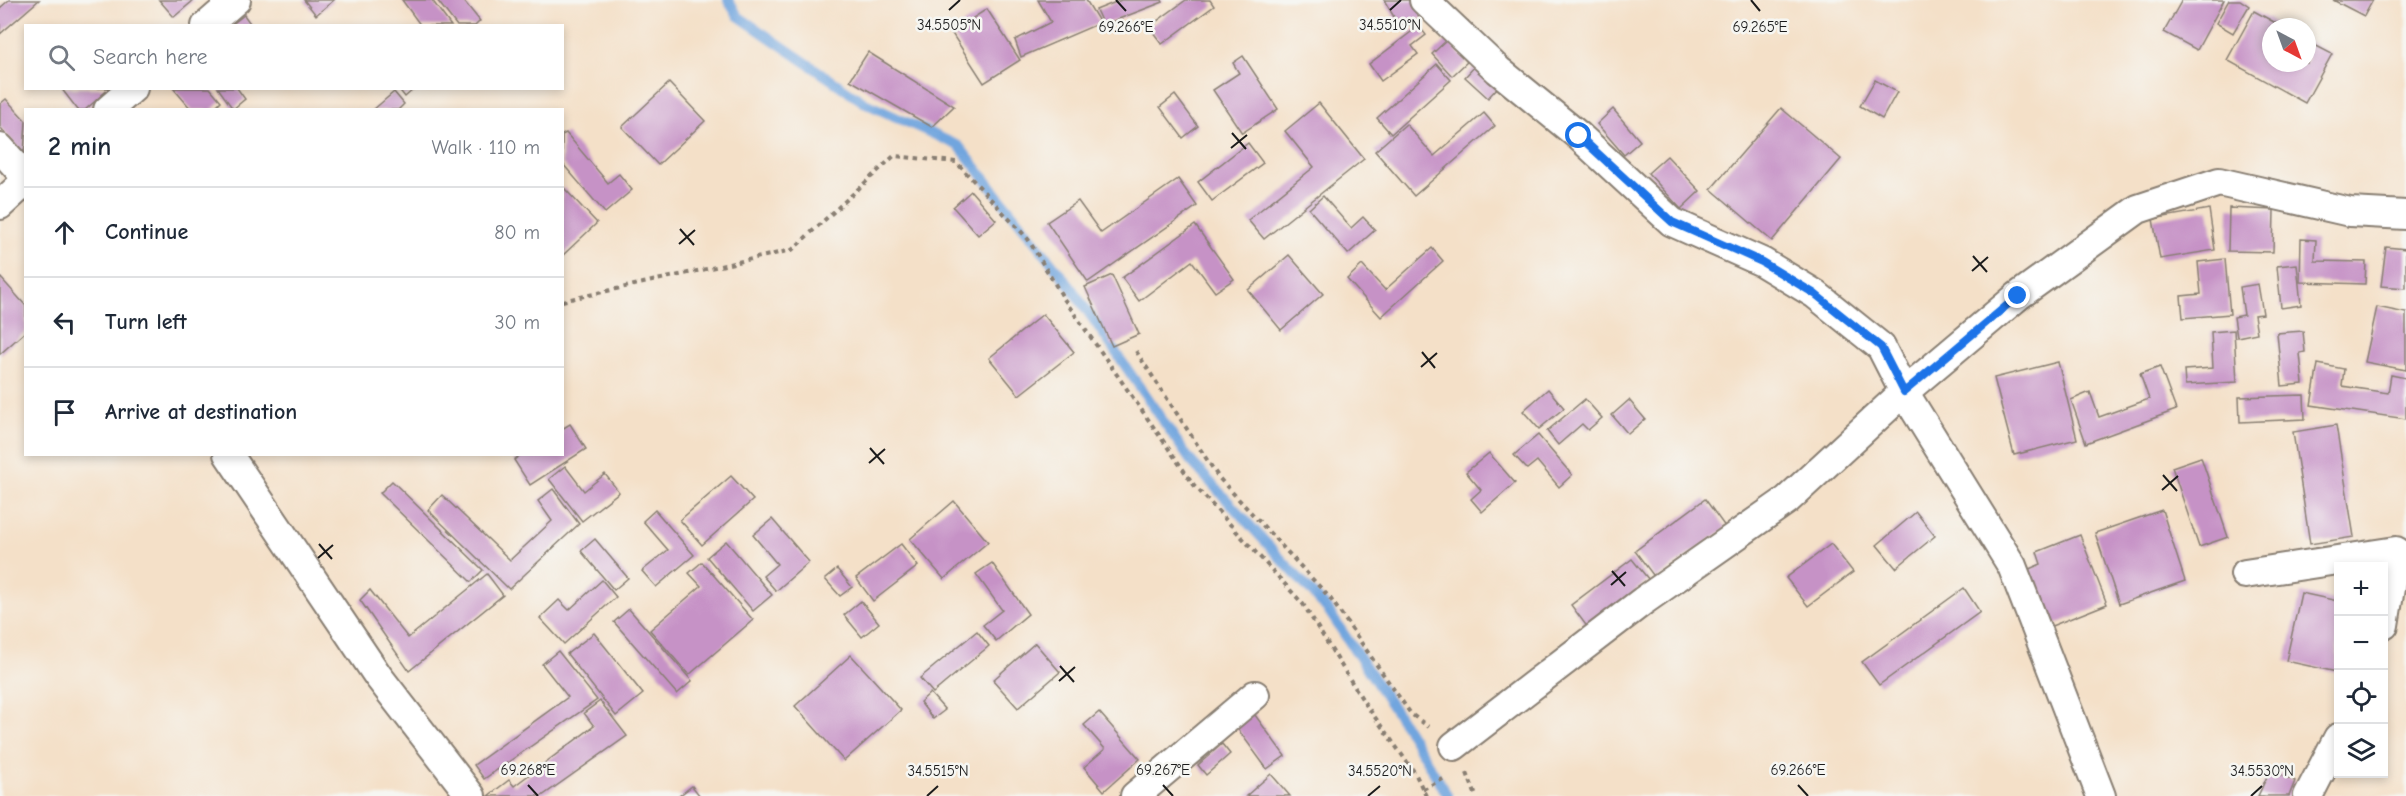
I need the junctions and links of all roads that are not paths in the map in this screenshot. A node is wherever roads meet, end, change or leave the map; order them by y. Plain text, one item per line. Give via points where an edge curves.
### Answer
1 (236, 0) edge
2 (1424, 0) edge
3 (208, 24) edge
4 (131, 90) edge
5 (110, 108) edge
6 (0, 148) edge
7 (24, 177) edge
8 (24, 181) edge
9 (0, 205) edge
10 (2406, 215) edge
11 (1904, 392) junction
12 (229, 456) edge
13 (2246, 574) dead end
14 (2385, 616) edge
15 (1255, 695) dead end
16 (1454, 746) road end
17 (2334, 746) edge
18 (471, 796) edge
19 (1135, 796) edge
20 (2101, 796) edge
21 (2308, 796) edge

1 - 3 street
2 - 11 street via 1672,222 1762,262 1815,294 1881,347
4 - 5 street
6 - 7 street
8 - 9 street
10 - 11 street via 2350,212 2218,182 2138,209 2018,296
11 - 16 street via 1786,500 1643,601
11 - 20 street via 2012,566
12 - 18 street via 378,676
13 - 14 street via 2396,551
15 - 19 street
17 - 21 street

